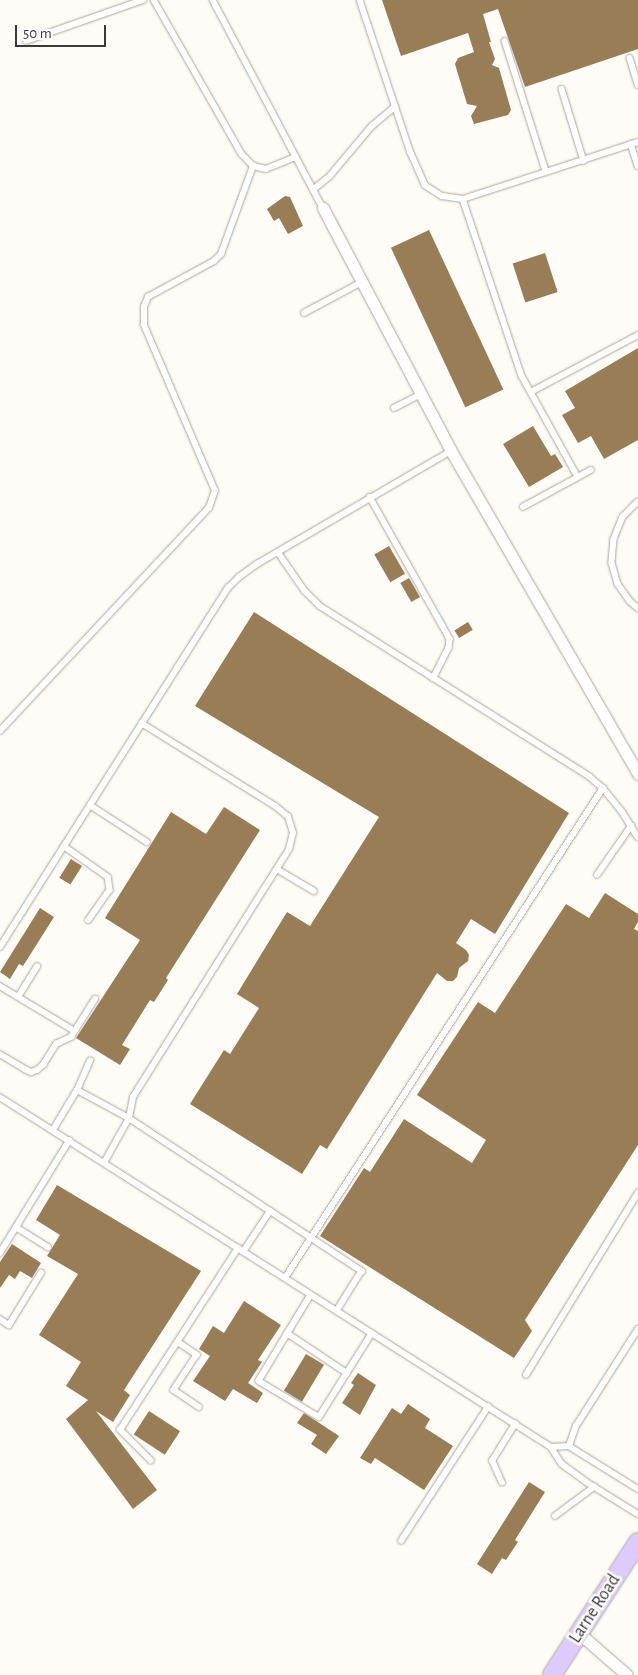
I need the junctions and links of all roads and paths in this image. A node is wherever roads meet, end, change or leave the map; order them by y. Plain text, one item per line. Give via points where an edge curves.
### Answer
1 (143, 0) edge
2 (154, 0) edge
3 (213, 0) edge
4 (360, 0) edge
5 (26, 41) dead end
6 (506, 41) dead end
7 (630, 58) dead end
8 (638, 86) edge
9 (562, 89) dead end
10 (394, 107) junction
11 (638, 142) edge
12 (631, 144) junction
13 (296, 158) junction
14 (584, 161) junction
15 (253, 166) junction
16 (638, 166) edge
17 (546, 171) junction
18 (314, 189) junction
19 (463, 199) junction
20 (323, 208) joint
21 (362, 282) junction
22 (304, 313) dead end
23 (638, 335) edge
24 (531, 392) junction
25 (421, 393) junction
26 (394, 408) dead end
27 (451, 451) junction
28 (590, 470) dead end
29 (578, 477) junction
30 (370, 497) junction
31 (638, 502) edge
32 (523, 507) dead end
33 (278, 552) junction
34 (638, 608) edge
35 (434, 678) junction
36 (142, 724) junction
37 (0, 731) edge
38 (638, 774) edge
39 (603, 788) junction
40 (90, 805) junction
41 (631, 826) junction
42 (638, 837) edge
43 (147, 842) dead end
44 (64, 846) junction
45 (277, 869) junction
46 (597, 875) dead end
47 (314, 891) dead end
48 (89, 920) dead end
49 (0, 947) edge
50 (37, 967) dead end
51 (0, 986) edge
52 (18, 997) junction
53 (95, 999) dead end
54 (75, 1032) junction
55 (0, 1054) edge
56 (90, 1061) dead end
57 (77, 1090) junction
58 (0, 1097) edge
59 (129, 1118) junction
60 (53, 1130) junction
61 (69, 1141) junction
62 (104, 1163) junction
63 (638, 1193) edge
64 (270, 1211) junction
65 (16, 1227) junction
66 (311, 1238) junction
67 (48, 1247) dead end
68 (241, 1250) junction
69 (0, 1253) edge
70 (41, 1273) dead end
71 (285, 1278) junction
72 (311, 1295) junction
73 (337, 1311) junction
74 (0, 1319) edge
75 (638, 1329) edge
76 (287, 1332) junction
77 (372, 1333) junction
78 (178, 1342) junction
79 (347, 1373) junction
80 (526, 1375) dead end
81 (199, 1407) dead end
82 (488, 1407) junction
83 (515, 1424) junction
84 (568, 1446) junction
85 (551, 1447) junction
86 (151, 1461) dead end
87 (502, 1484) dead end
88 (594, 1487) junction
89 (638, 1490) edge
90 (638, 1514) edge
91 (555, 1516) dead end
92 (401, 1541) dead end
93 (638, 1542) edge
94 (580, 1634) junction
95 (552, 1675) edge
96 (627, 1675) edge

1 - 5 lane
2 - 15 lane via 242,154
3 - 13 lane
4 - 10 lane
6 - 17 lane
7 - 8 lane
9 - 14 lane
10 - 18 lane
10 - 19 lane via 425,185 442,196
11 - 12 lane
12 - 14 lane
12 - 16 lane
13 - 15 lane via 266,169
13 - 18 lane
14 - 17 lane
15 - 37 lane via 221,254 214,261 148,296 144,307 144,325 215,491 209,508
17 - 19 lane
18 - 20 lane
19 - 24 lane via 513,353
20 - 21 street
21 - 22 lane
21 - 25 street
23 - 24 lane
24 - 29 lane
25 - 26 lane
25 - 27 street
27 - 30 lane
27 - 38 street
28 - 29 lane
29 - 32 lane
30 - 33 lane
30 - 35 lane via 450,639
31 - 34 lane via 623,517 614,539 612,563 618,584
33 - 35 lane via 305,591 320,606
33 - 36 lane via 248,570 228,588
35 - 39 lane
36 - 40 lane
36 - 45 lane via 288,817 293,833 289,850
39 - 41 lane
39 - 66 lane
40 - 43 lane
40 - 44 lane
41 - 42 lane
41 - 46 lane
44 - 48 lane via 108,878 110,890
44 - 49 lane
45 - 47 lane
45 - 59 lane via 133,1097
50 - 52 lane
51 - 52 lane
52 - 54 lane
53 - 54 lane
54 - 55 lane via 56,1044 43,1065 31,1072
56 - 57 lane
57 - 59 lane
57 - 60 lane
58 - 60 lane
59 - 62 lane
59 - 64 lane
60 - 61 lane
61 - 62 lane
61 - 65 lane
62 - 68 lane
63 - 80 lane
64 - 66 lane
64 - 68 lane
65 - 67 lane
65 - 69 lane
66 - 71 lane
66 - 73 lane via 362,1271
68 - 71 lane
68 - 78 lane
70 - 74 lane via 9,1325
71 - 72 lane
72 - 73 lane
72 - 76 lane
73 - 77 lane
75 - 84 lane via 576,1426
76 - 79 lane
76 - 79 lane via 259,1381 319,1417
77 - 79 lane
77 - 82 lane
78 - 81 lane via 197,1355 174,1390
78 - 86 lane via 120,1430
82 - 83 lane
82 - 92 lane
83 - 85 lane
83 - 87 lane via 492,1461
84 - 85 lane
84 - 89 lane
85 - 88 lane via 562,1464
88 - 90 lane
88 - 91 lane
93 - 94 main road, Larne Road
94 - 95 main road, Larne Road
94 - 96 street

